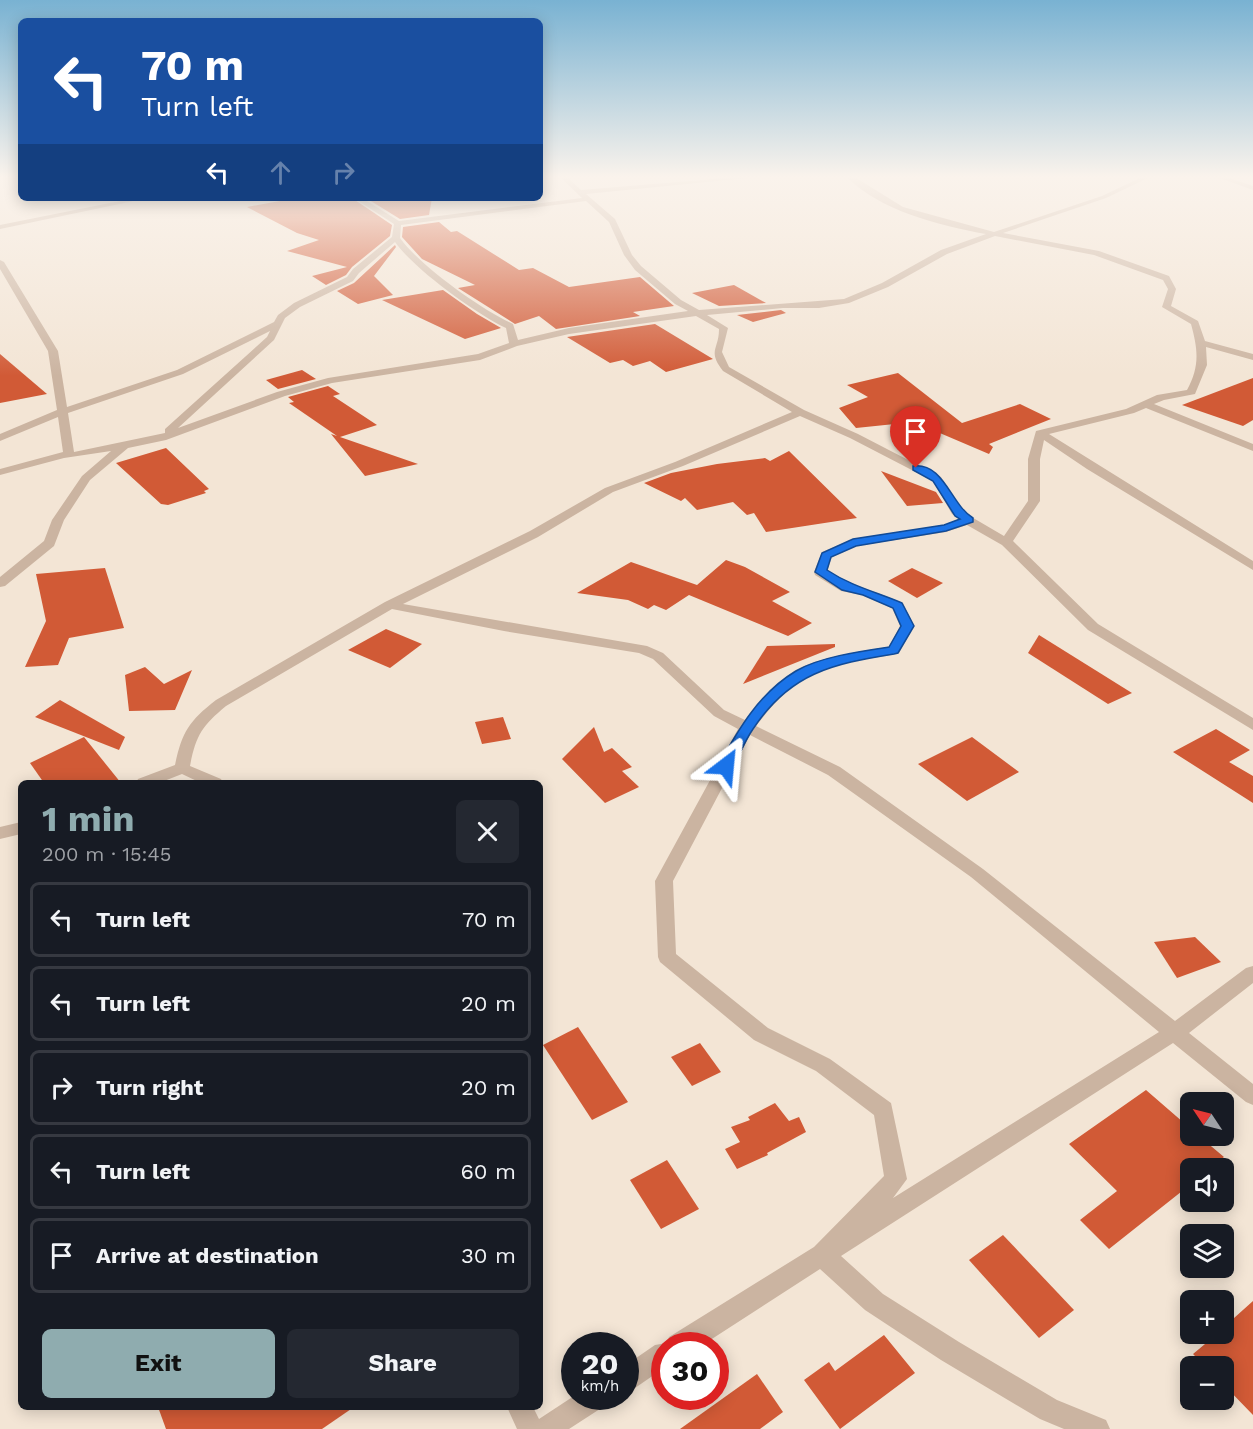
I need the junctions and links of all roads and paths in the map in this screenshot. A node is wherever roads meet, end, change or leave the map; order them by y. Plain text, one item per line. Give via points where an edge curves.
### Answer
1 (390, 243) edge
2 (399, 243) edge
3 (622, 243) edge
4 (969, 243) edge
5 (1040, 243) edge
6 (0, 262) edge
7 (696, 313) junction
8 (278, 324) junction
9 (1201, 343) junction
10 (514, 344) junction
11 (1253, 357) edge
12 (1146, 404) junction
13 (62, 412) junction
14 (800, 412) junction
15 (1040, 433) junction
16 (0, 438) edge
17 (162, 438) junction
18 (126, 445) junction
19 (1253, 448) edge
20 (69, 456) junction
21 (0, 472) edge
22 (969, 520) junction
23 (1006, 542) junction
24 (1253, 566) edge
25 (0, 583) edge
26 (390, 605) junction
27 (1253, 725) edge
28 (747, 727) junction
29 (182, 768) junction
30 (152, 780) edge
31 (208, 780) edge
32 (18, 829) edge
33 (0, 833) edge
34 (1253, 973) edge
35 (1175, 1032) junction
36 (1253, 1096) edge
37 (822, 1255) junction
38 (700, 1332) edge
39 (521, 1410) edge
40 (575, 1410) edge
41 (530, 1429) edge
42 (546, 1429) edge
43 (1097, 1429) edge

1 - 8 street via 350,279 297,305
2 - 10 street via 432,273 492,318 510,326
3 - 7 street via 638,268
4 - 7 street via 846,301
5 - 9 street via 1096,253 1166,278 1172,289 1166,307 1195,323
6 - 13 street via 53,351
7 - 10 street via 569,331
7 - 14 street via 724,328 716,351 717,359 726,369
8 - 13 street via 180,372
8 - 17 street via 271,338
9 - 11 street
9 - 12 street via 1204,368 1191,392
10 - 17 street via 471,359 331,380
12 - 15 street
12 - 19 street
13 - 16 street
13 - 20 street
14 - 22 street via 937,479 958,514
14 - 26 street via 609,490 534,534
15 - 23 street via 1034,459 1034,501
15 - 24 street
17 - 18 street
18 - 20 street
18 - 25 street via 86,478 58,520 50,543
20 - 21 street
22 - 23 street
22 - 28 street via 946,528 853,543 826,555 820,572 846,588 898,606 907,626 894,650 846,658 801,673 770,699
23 - 27 street via 1093,627
26 - 28 street via 642,649 658,656 719,714
26 - 29 street via 220,703 195,723
28 - 35 street via 834,771 978,873
28 - 37 street via 664,882 667,957 761,1034 823,1065 884,1110 896,1179
29 - 30 street
29 - 31 street
32 - 33 street
34 - 35 street
35 - 36 street
35 - 37 street
37 - 38 street
37 - 43 street via 874,1302 950,1351 1049,1410
39 - 41 street
40 - 42 street

